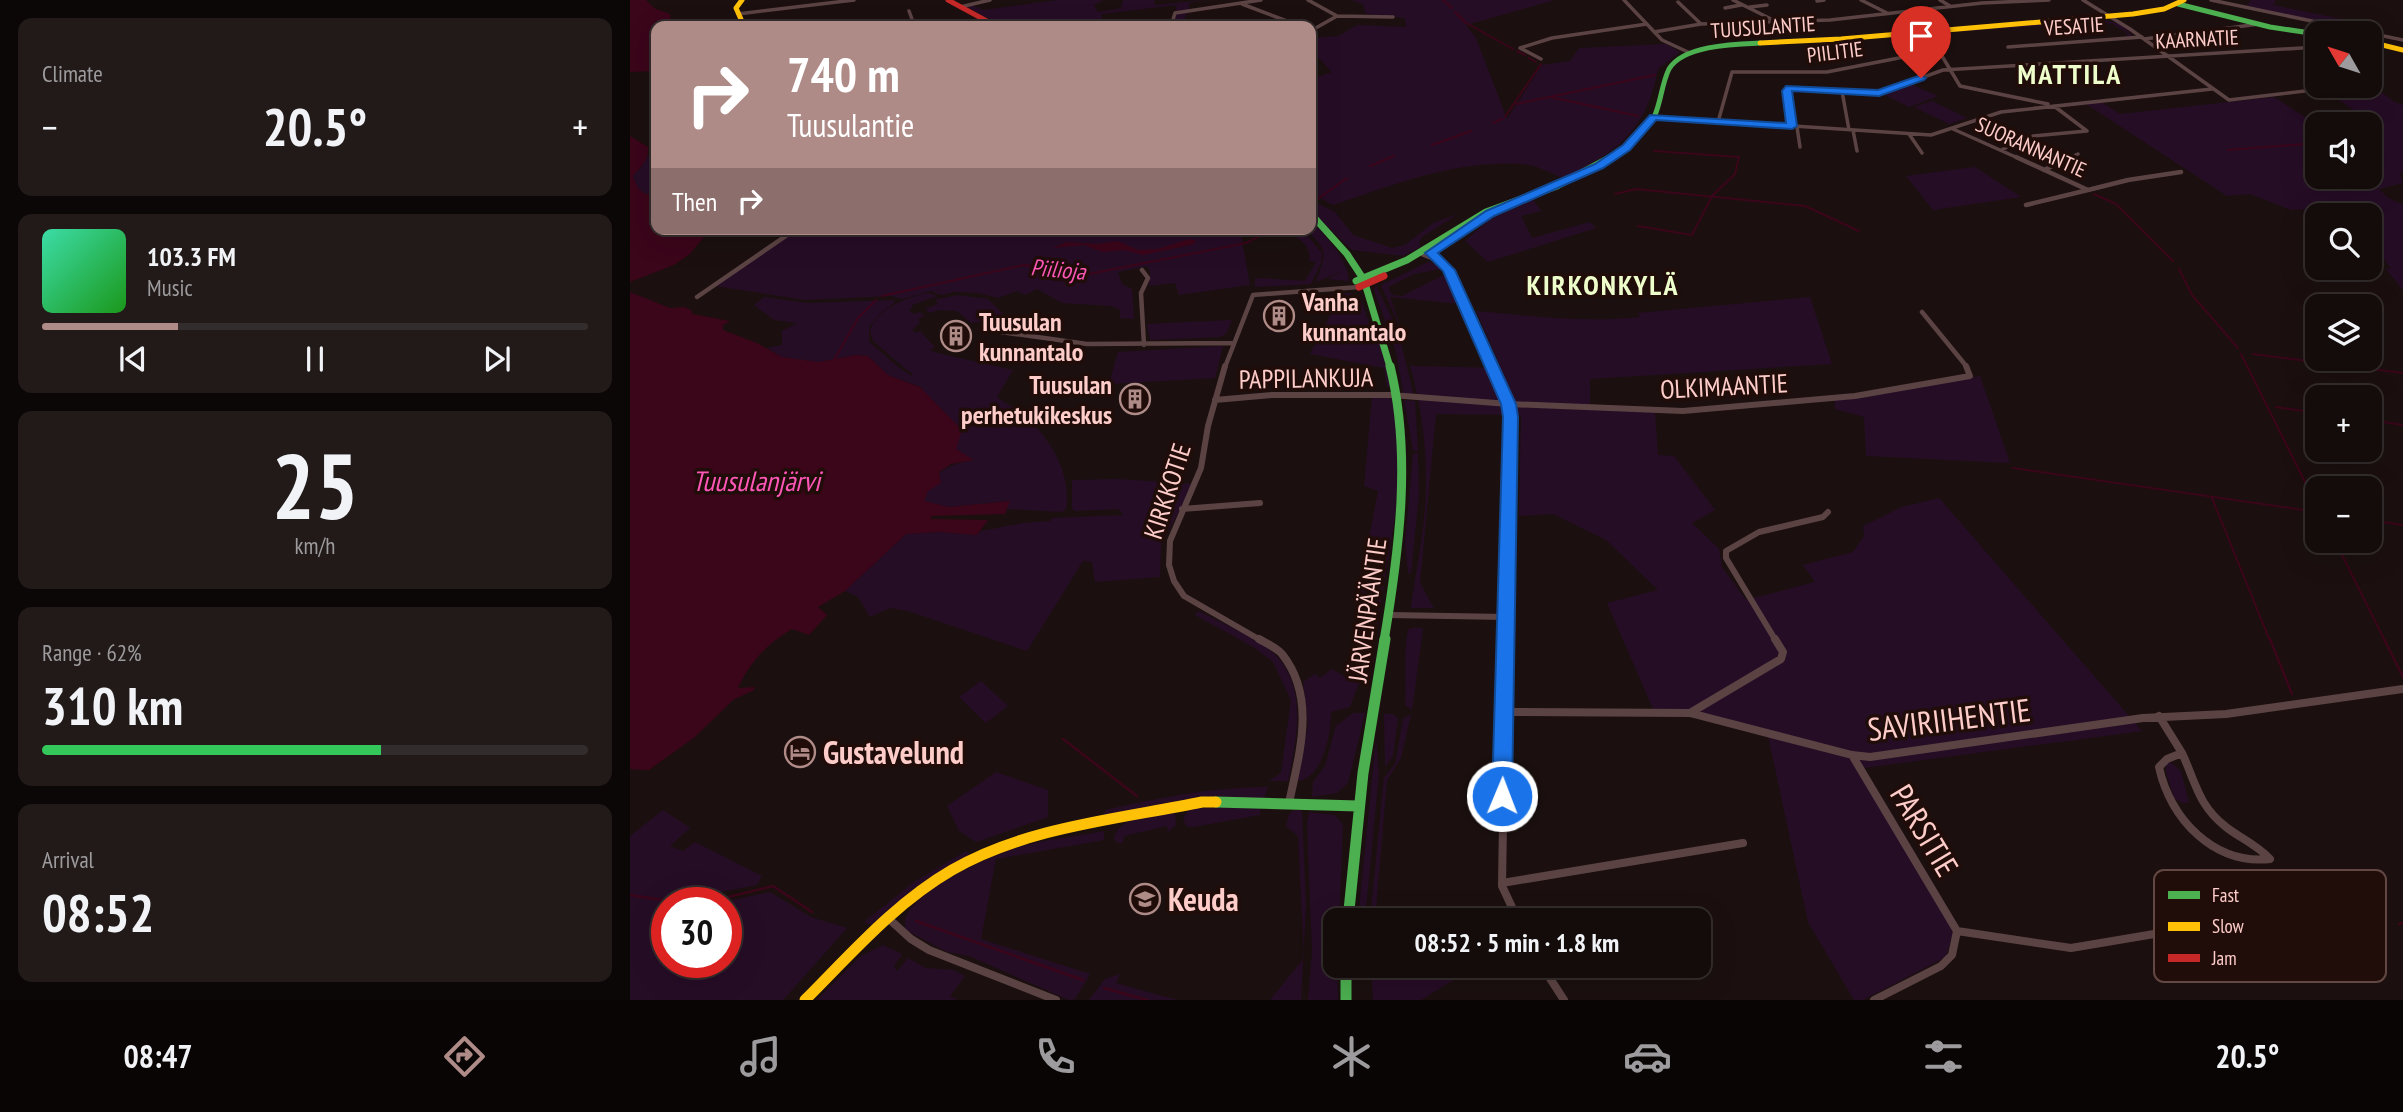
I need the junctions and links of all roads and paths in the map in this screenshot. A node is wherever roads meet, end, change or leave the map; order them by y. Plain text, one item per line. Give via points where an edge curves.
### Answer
1 (741, 0) edge
2 (853, 0) edge
3 (948, 0) edge
4 (990, 0) edge
5 (1261, 0) edge
6 (1308, 0) edge
7 (1624, 0) edge
8 (1733, 0) edge
9 (1825, 0) edge
10 (1861, 0) edge
11 (1940, 0) edge
12 (2049, 0) edge
13 (2083, 0) edge
14 (2211, 0) edge
15 (2248, 0) edge
16 (1817, 1) edge
17 (2012, 1) edge
18 (1678, 2) dead end
19 (2183, 2) edge
20 (965, 3) edge
21 (1242, 4) junction
22 (1743, 5) junction
23 (1767, 5) dead end
24 (1952, 6) junction
25 (2244, 7) junction
26 (1724, 8) dead end
27 (1748, 8) junction
28 (909, 11) dead end
29 (738, 14) junction
30 (1888, 14) junction
31 (1336, 16) junction
32 (2109, 17) junction
33 (1393, 18) dead end
34 (742, 21) edge
35 (910, 21) edge
36 (988, 21) edge
37 (1173, 21) edge
38 (1287, 21) edge
39 (1777, 22) junction
40 (1647, 24) junction
41 (1701, 24) junction
42 (2259, 24) junction
43 (1316, 26) edge
44 (1654, 32) junction
45 (1927, 32) junction
46 (2305, 32) edge
47 (2143, 38) junction
48 (2403, 40) edge
49 (2382, 45) edge
50 (2008, 47) dead end
51 (2305, 48) edge
52 (2403, 50) edge
53 (1941, 53) junction
54 (1690, 54) junction
55 (2168, 56) junction
56 (1541, 59) dead end
57 (1951, 70) junction
58 (2212, 89) junction
59 (1842, 91) junction
60 (2305, 91) edge
61 (2055, 106) junction
62 (1654, 117) junction
63 (1718, 121) junction
64 (1794, 126) junction
65 (1952, 128) junction
66 (1851, 130) junction
67 (1909, 134) junction
68 (1800, 147) dead end
69 (2000, 150) junction
70 (1857, 151) dead end
71 (1922, 153) dead end
72 (2078, 154) dead end
73 (2045, 170) junction
74 (2181, 173) dead end
75 (2088, 190) junction
76 (2025, 205) dead end
77 (1316, 220) edge
78 (787, 235) edge
79 (1425, 253) junction
80 (1142, 270) dead end
81 (1361, 283) junction
82 (697, 297) dead end
83 (1922, 312) dead end
84 (1001, 332) dead end
85 (1233, 343) junction
86 (1144, 345) junction
87 (1399, 396) junction
88 (1215, 400) junction
89 (1509, 404) junction
90 (1260, 503) dead end
91 (1182, 509) junction
92 (1828, 512) dead end
93 (1390, 615) junction
94 (1505, 617) junction
95 (2402, 689) edge
96 (1503, 712) junction
97 (1690, 713) junction
98 (2158, 716) junction
99 (2182, 753) junction
100 (1852, 755) junction
101 (1289, 803) junction
102 (1358, 806) junction
103 (1743, 843) dead end
104 (1502, 883) junction
105 (1349, 908) edge
106 (1513, 908) edge
107 (888, 918) junction
108 (1957, 931) junction
109 (2154, 934) edge
110 (1346, 978) edge
111 (1549, 978) edge
112 (805, 1000) edge
113 (1056, 1000) edge
114 (1346, 1000) edge
115 (1563, 1000) edge
116 (1874, 1000) edge

1 - 29 main road
2 - 29 street
3 - 20 main road
4 - 20 street
5 - 21 street
6 - 31 street
7 - 40 street
8 - 22 street
9 - 16 street
10 - 30 street
11 - 24 street
12 - 17 street
13 - 32 street
14 - 25 street
15 - 25 street
17 - 24 street
18 - 41 street
19 - 32 main road, TUUSULANTIE
19 - 42 main road
20 - 36 main road
21 - 37 street via 1175,13
21 - 38 street
22 - 26 street
22 - 27 street
23 - 27 street
24 - 30 street
25 - 48 street
27 - 39 street
28 - 35 street
29 - 34 main road
30 - 39 street
31 - 33 street
31 - 43 street
32 - 45 main road, TUUSULANTIE
32 - 47 street
39 - 41 street
40 - 44 street
40 - 56 street via 1552,38 1520,48
41 - 44 street
42 - 46 main road
42 - 47 street, VESATIE
44 - 54 street via 1666,44
45 - 53 street
45 - 54 main road, TUUSULANTIE via 1732,45
47 - 50 street, VESATIE
47 - 55 street
49 - 52 main road
51 - 55 street, KAARNATIE
53 - 57 street
53 - 63 street, PIILITIE via 1827,72 1732,72
54 - 62 main road, TUUSULANTIE via 1668,69
55 - 57 street, KAARNATIE
55 - 58 street
57 - 59 street, KAARNATIE via 1885,92
57 - 61 street via 1965,89
58 - 60 street via 2229,100
58 - 61 street
59 - 64 street, KAARNATIE via 1790,88
59 - 66 street
61 - 65 street via 2001,112
61 - 69 street via 2087,131 2033,136
62 - 63 street
62 - 79 main road, TUUSULANTIE via 1615,156 1583,174 1474,218
63 - 64 street
64 - 66 street
64 - 68 street
65 - 67 street via 1931,135
65 - 69 street, SUORANNANTIE
66 - 67 street
66 - 70 street
67 - 71 street
69 - 73 street, SUORANNANTIE
72 - 73 street
73 - 75 street, SUORANNANTIE
74 - 75 street, SUORANNANTIE
75 - 76 street
77 - 81 main road, JÄRVENPÄÄNTIE
78 - 82 street
79 - 81 main road, TUUSULANTIE
79 - 89 street via 1444,263
80 - 86 street via 1148,278 1141,293
81 - 85 street, KIRKKOTIE via 1331,291 1253,295
81 - 87 main road, JÄRVENPÄÄNTIE via 1384,334
83 - 89 street, OLKIMAANTIE via 1970,376 1855,396 1683,411
84 - 86 street via 1071,344
85 - 86 street
85 - 88 street, KIRKKOTIE
87 - 88 street, PAPPILANKUJA
87 - 89 street, OLKIMAANTIE
87 - 93 main road, JÄRVENPÄÄNTIE via 1404,502
88 - 91 street, KIRKKOTIE via 1203,465
89 - 94 street
90 - 91 street
91 - 101 street, KIRKKOTIE via 1168,551 1174,583 1194,603 1281,652 1297,680 1304,710
92 - 97 street via 1764,530 1726,551 1783,652 1781,659
93 - 94 street
93 - 102 main road, JÄRVENPÄÄNTIE
94 - 96 street
95 - 98 street, SAVIRIIHENTIE via 2226,714
96 - 97 street, SAVIRIIHENTIE
96 - 104 street
97 - 100 street, SAVIRIIHENTIE
98 - 99 street
98 - 100 street, SAVIRIIHENTIE via 1870,757
99 - 99 street via 2159,767 2159,777 2170,804 2183,820 2226,854 2257,863 2270,859 2210,810 2195,791
100 - 108 street, PARSITIE
101 - 102 main road
101 - 107 main road via 1202,802 1026,839 976,858
102 - 105 main road, JÄRVENPÄÄNTIE
103 - 104 street
104 - 106 street
107 - 112 main road
107 - 113 street via 902,934 942,958 959,960
108 - 109 street via 2071,948
108 - 116 street via 1952,955 1941,966
110 - 114 main road
111 - 115 street

